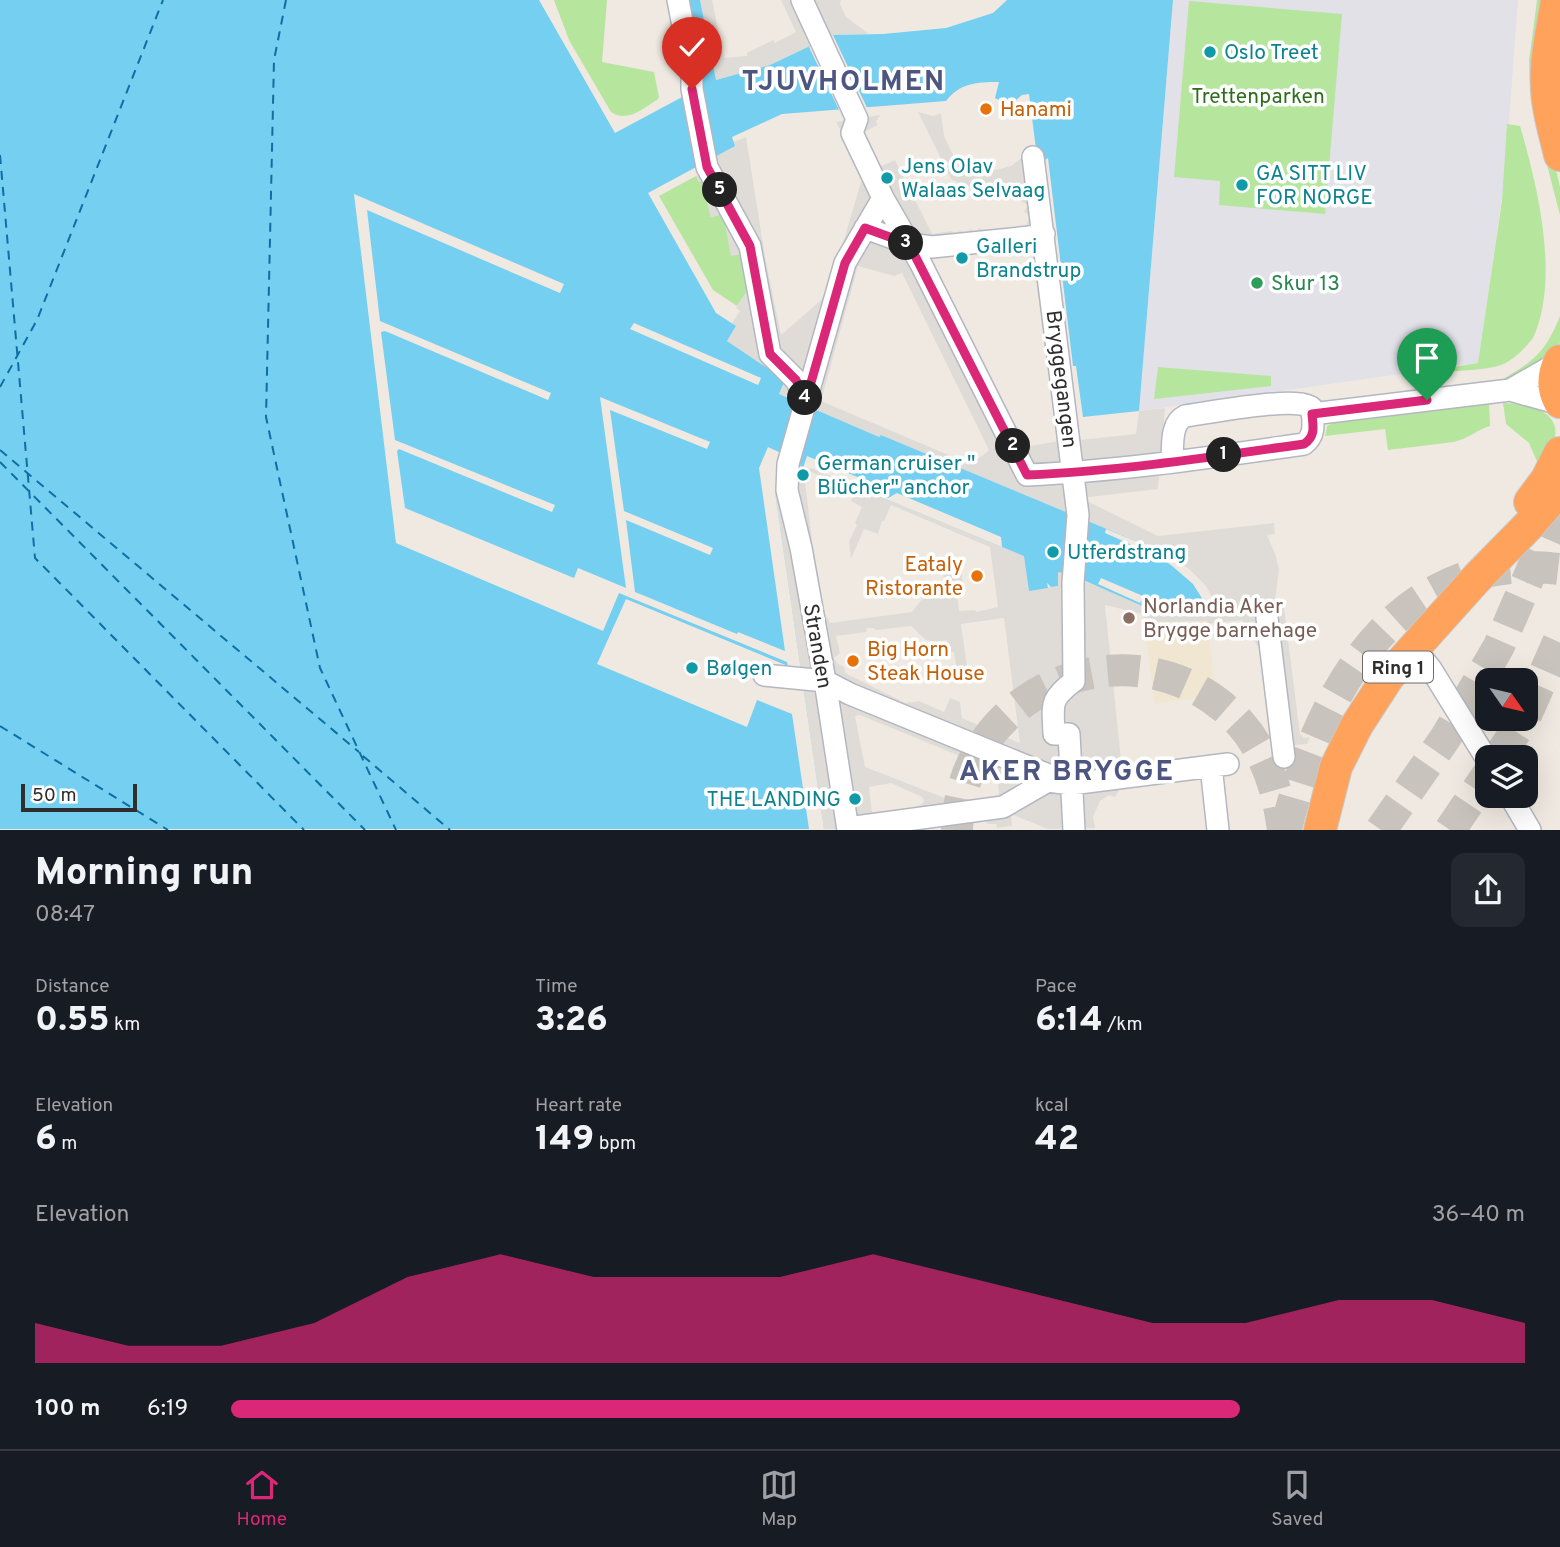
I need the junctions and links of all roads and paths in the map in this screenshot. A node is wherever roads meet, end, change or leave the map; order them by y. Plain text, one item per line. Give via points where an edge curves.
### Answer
1 (678, 0) edge
2 (802, 0) edge
3 (823, 0) edge
4 (1557, 0) edge
5 (811, 21) junction
6 (1560, 155) edge
7 (1033, 157) dead end
8 (883, 198) junction
9 (865, 228) junction
10 (1044, 234) junction
11 (909, 244) junction
12 (1560, 362) edge
13 (1510, 390) junction
14 (806, 400) junction
15 (1560, 403) edge
16 (1312, 414) junction
17 (1560, 453) edge
18 (1172, 462) junction
19 (1074, 473) junction
20 (1560, 489) edge
21 (1476, 579) junction
22 (1267, 618) dead end
23 (1415, 649) junction
24 (764, 675) dead end
25 (825, 681) junction
26 (1478, 745) edge
27 (1284, 757) dead end
28 (1071, 785) junction
29 (1517, 808) edge
30 (848, 829) edge
31 (1074, 830) edge
32 (1219, 830) edge
33 (1320, 830) edge
34 (1531, 830) edge

1 - 14 street via 707,167 750,246 770,354 796,380
2 - 5 street
3 - 5 street
4 - 6 highway via 1547,99
5 - 8 street via 857,119 852,132
7 - 10 street, Bryggegangen
8 - 9 street, Stranden
8 - 11 street
9 - 11 street
9 - 14 street, Stranden via 845,263
10 - 11 street via 932,247
10 - 19 street, Bryggegangen
11 - 19 street via 1027,475
12 - 13 street
12 - 15 highway via 1554,379
13 - 15 street
13 - 16 street
14 - 25 street, Stranden via 788,464 787,490
16 - 18 street via 1312,438 1304,444
16 - 18 street via 1310,405 1281,403 1185,416 1175,426
17 - 21 highway, Ring 1
18 - 19 street
19 - 28 street, Bryggegangen via 1078,517 1074,681 1059,692 1053,704 1054,734 1069,734
20 - 21 highway, Ring 1
21 - 23 highway, Ring 1
22 - 27 street
23 - 26 street
23 - 33 highway, Ring 1 via 1388,677 1345,747
24 - 25 street
25 - 28 street
25 - 30 street, Stranden
28 - 30 street via 1048,780 1003,807
28 - 31 street
28 - 32 street via 1219,765
29 - 34 street

